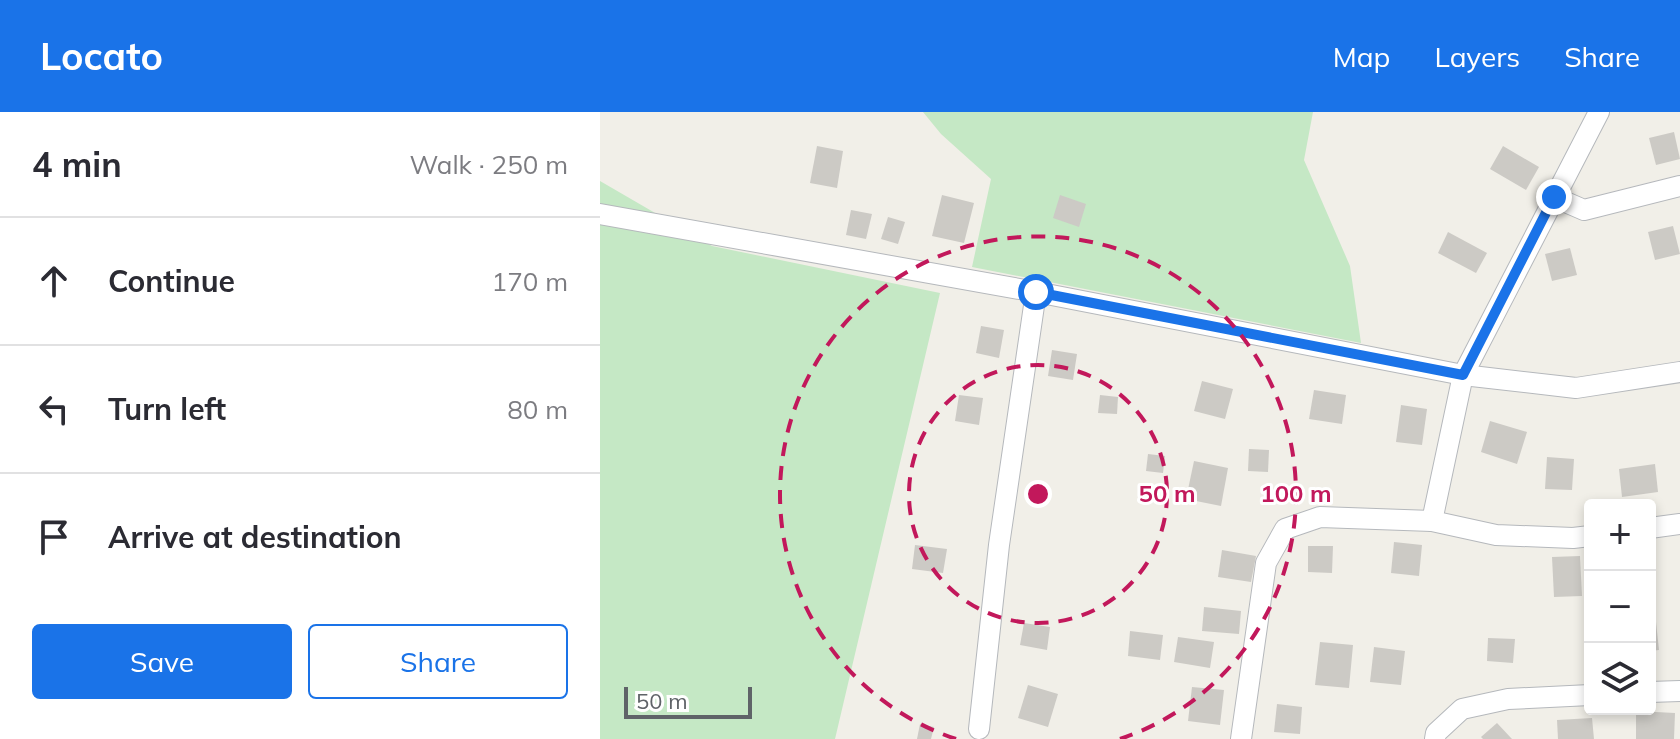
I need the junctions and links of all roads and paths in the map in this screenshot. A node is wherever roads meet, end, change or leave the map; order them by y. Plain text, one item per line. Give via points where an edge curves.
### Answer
1 (1599, 112) edge
2 (1680, 186) edge
3 (1554, 197) junction
4 (600, 214) edge
5 (1036, 292) junction
6 (1680, 372) edge
7 (1463, 375) junction
8 (1432, 521) junction
9 (1680, 524) edge
10 (1656, 527) edge
11 (1584, 537) edge
12 (1680, 691) edge
13 (1656, 692) edge
14 (1584, 695) edge
15 (979, 729) dead end
16 (1241, 739) edge
17 (1435, 739) edge

1 - 3 street
2 - 3 street via 1584,210
3 - 7 street
4 - 5 street
5 - 7 street
5 - 15 street
6 - 7 street via 1576,388
7 - 8 street
8 - 11 street via 1496,535
8 - 16 street via 1320,517 1285,529 1266,563
9 - 10 street
12 - 13 street
14 - 17 street via 1508,699 1462,709

